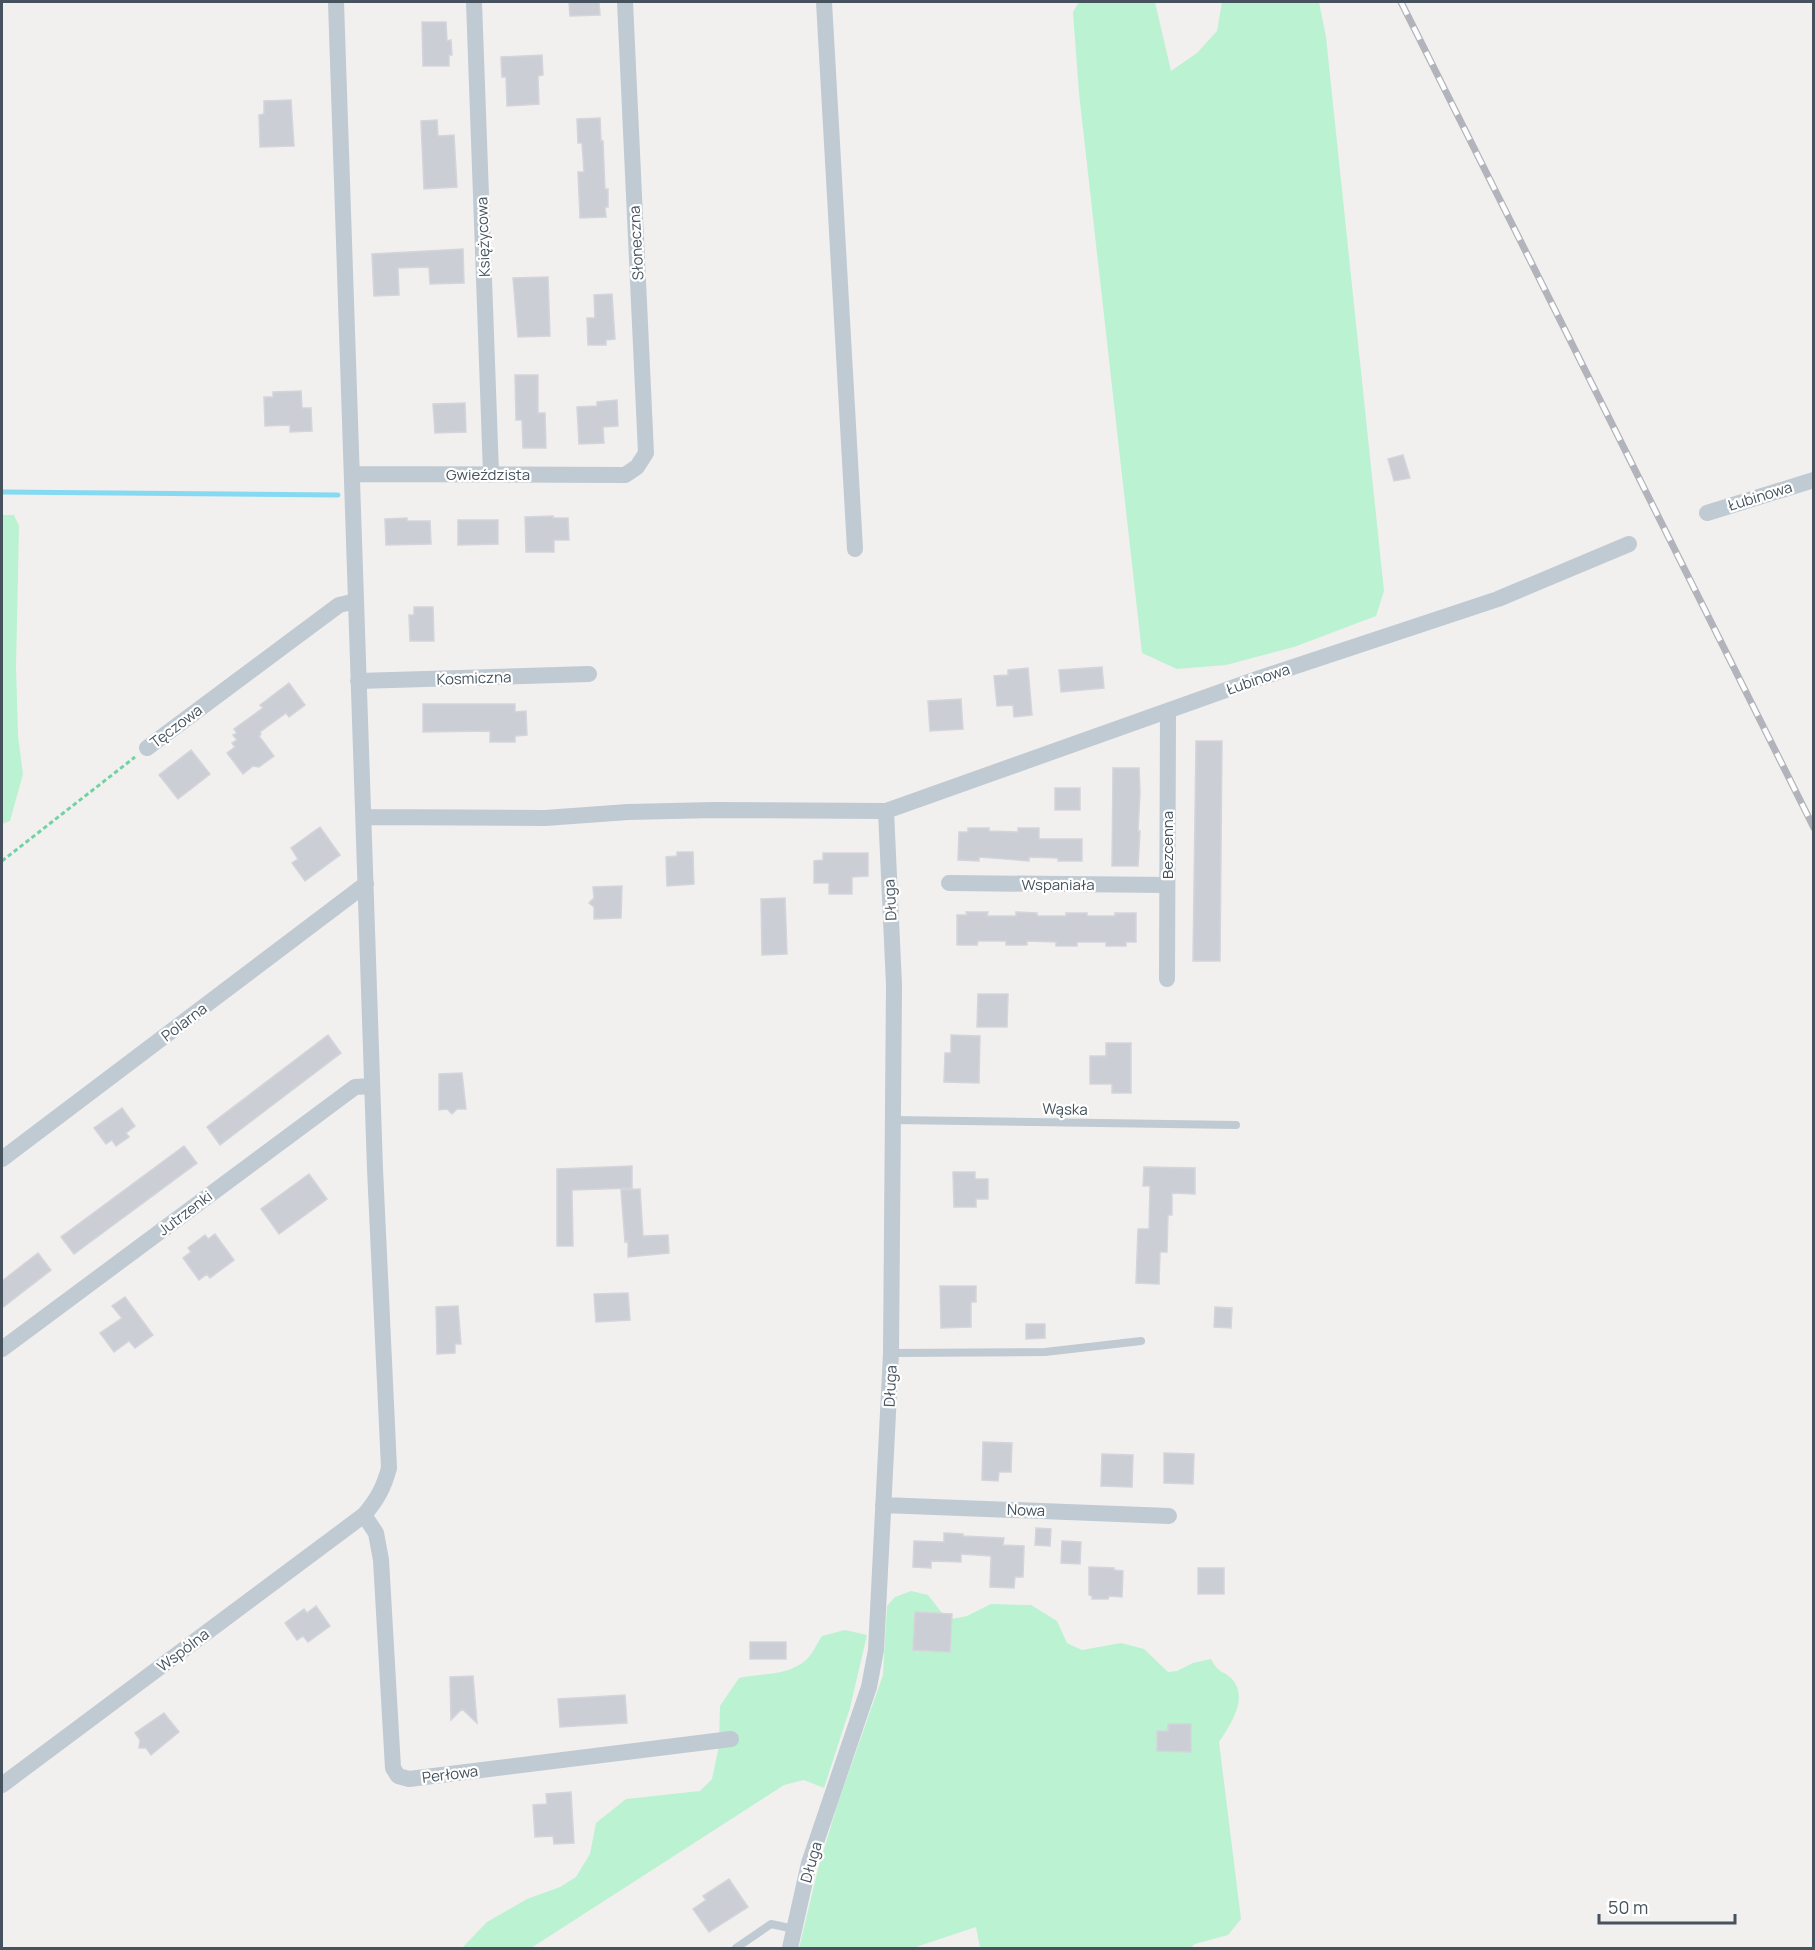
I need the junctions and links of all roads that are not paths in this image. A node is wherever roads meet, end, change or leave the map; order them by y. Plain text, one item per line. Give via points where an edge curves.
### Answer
1 (336, 2) edge
2 (474, 2) edge
3 (626, 2) edge
4 (824, 2) edge
5 (491, 473) junction
6 (352, 474) junction
7 (625, 475) joint
8 (1814, 480) edge
9 (1707, 513) dead end
10 (1629, 544) dead end
11 (855, 549) dead end
12 (356, 601) junction
13 (589, 674) dead end
14 (358, 681) junction
15 (1168, 711) junction
16 (147, 748) road end
17 (886, 811) junction
18 (364, 817) junction
19 (949, 883) dead end
20 (366, 884) junction
21 (1167, 885) junction
22 (1167, 979) dead end
23 (372, 1086) junction
24 (893, 1120) junction
25 (1236, 1125) dead end
26 (2, 1159) edge
27 (1141, 1341) dead end
28 (2, 1349) edge
29 (891, 1353) junction
30 (883, 1505) junction
31 (364, 1515) junction
32 (1169, 1516) dead end
33 (731, 1739) dead end
34 (2, 1785) edge
35 (794, 1929) junction
36 (736, 1948) edge
37 (790, 1948) edge

1 - 6 street, Wspólna
2 - 5 street, Księżycowa
3 - 7 street, Słoneczna via 646,453 637,467
4 - 11 street
5 - 6 street, Gwieździsta
5 - 7 street, Gwieździsta
6 - 12 street, Wspólna
8 - 9 street, Łubinowa
10 - 15 street, Łubinowa via 1498,599
12 - 14 street, Wspólna
12 - 16 street, Tęczowa via 339,605
13 - 14 street, Kosmiczna
14 - 18 street, Wspólna
15 - 17 street, Łubinowa
15 - 21 street, Bezcenna
17 - 18 street, Łubinowa via 714,810 545,818
17 - 24 street, Długa via 894,985
18 - 20 street, Wspólna
19 - 21 street, Wspaniała
20 - 23 street, Wspólna
20 - 26 street, Polarna
21 - 22 street, Bezcenna
23 - 28 street, Jutrzenki via 355,1087
23 - 31 street, Wspólna via 389,1468 377,1500
24 - 25 lane, Wąska
24 - 29 street, Długa
27 - 29 lane via 1045,1352
29 - 30 street, Długa
30 - 32 street, Nowa
30 - 35 street, Długa via 876,1650 869,1687 809,1863
31 - 33 street, Perłowa via 376,1533 381,1560 393,1768 398,1776 409,1779
31 - 34 street, Wspólna
35 - 36 lane via 771,1924
35 - 37 street, Długa

